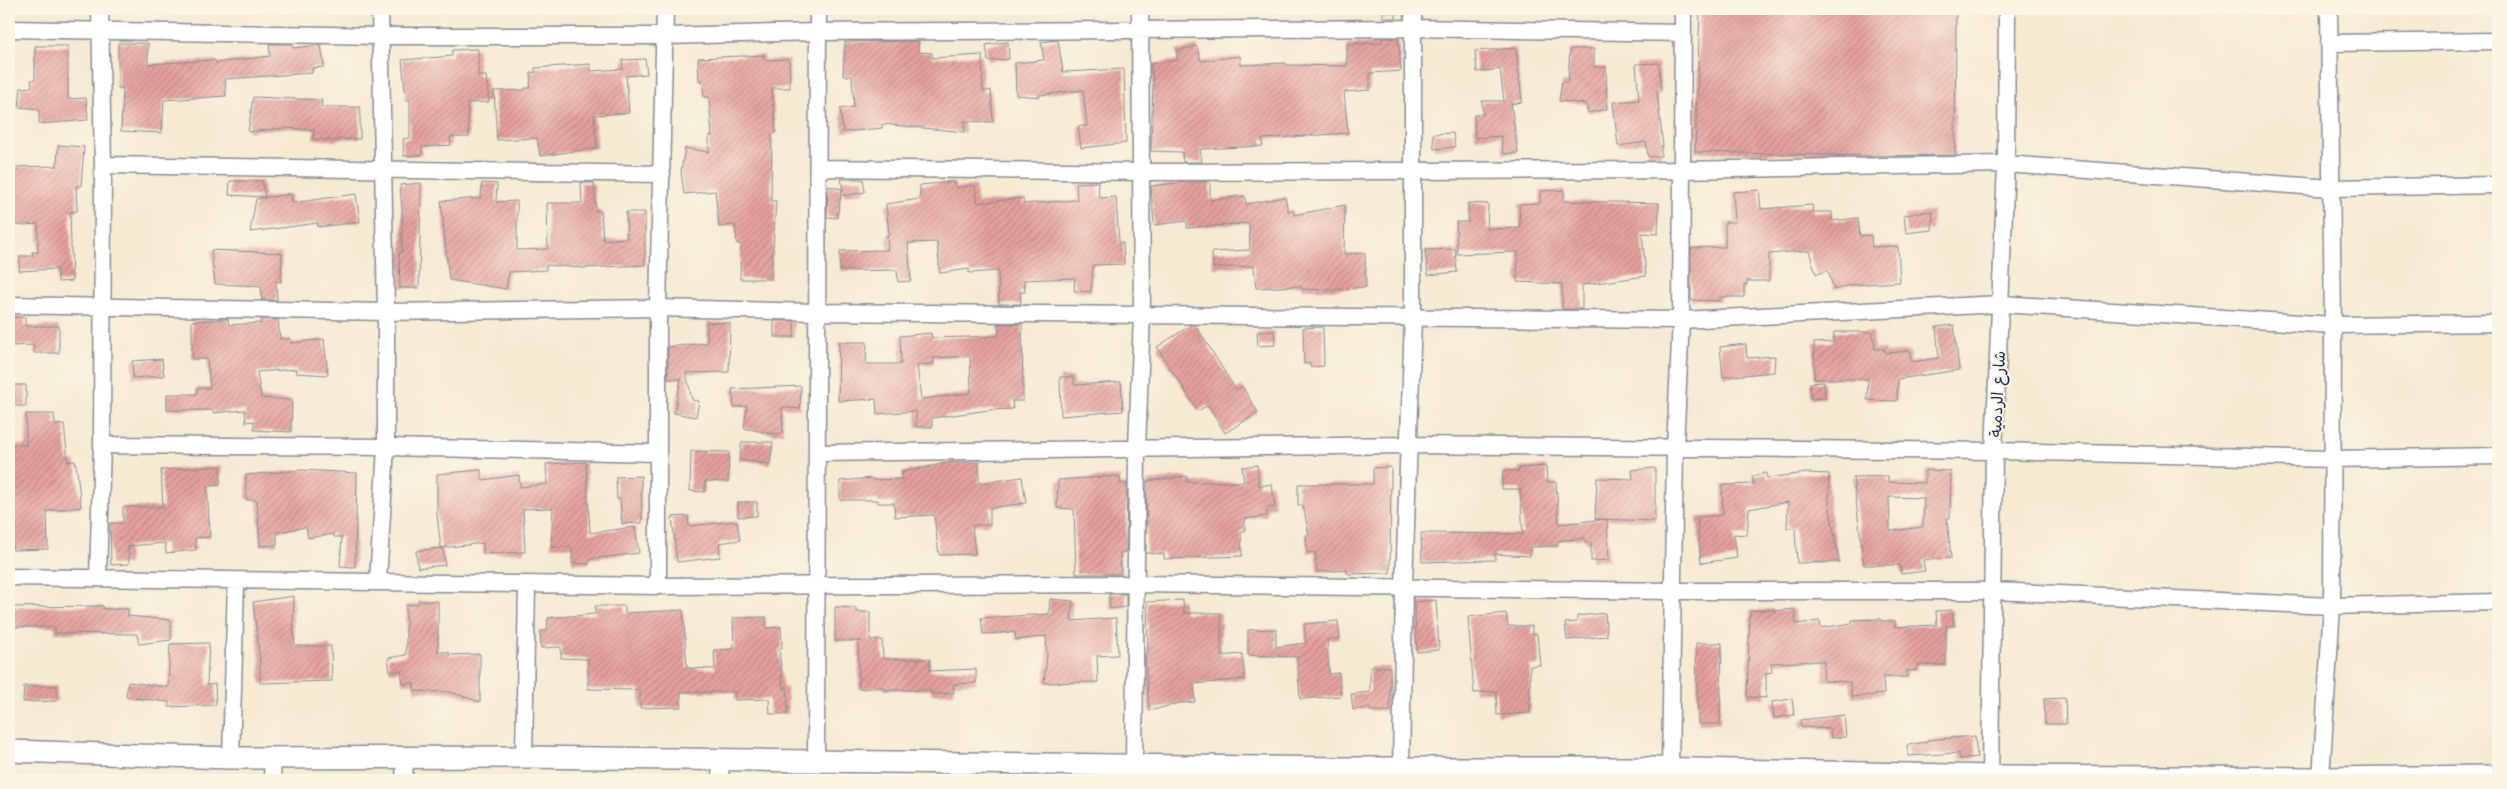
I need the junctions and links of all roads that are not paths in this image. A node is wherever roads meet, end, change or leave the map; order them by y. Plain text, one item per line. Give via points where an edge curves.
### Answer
1 (100, 9) edge
2 (380, 9) edge
3 (665, 9) edge
4 (818, 9) edge
5 (1140, 9) edge
6 (1413, 9) edge
7 (1683, 9) edge
8 (2007, 9) edge
9 (2329, 9) edge
10 (1412, 28) junction
11 (9, 29) edge
12 (99, 29) junction
13 (1139, 30) junction
14 (818, 32) junction
15 (1682, 33) junction
16 (379, 36) junction
17 (665, 36) junction
18 (2498, 41) edge
19 (2329, 43) junction
20 (2006, 164) junction
21 (103, 165) junction
22 (819, 168) junction
23 (382, 169) junction
24 (1413, 169) junction
25 (1680, 170) junction
26 (1141, 172) junction
27 (662, 174) junction
28 (2498, 185) edge
29 (2331, 188) junction
30 (2001, 304) junction
31 (9, 305) edge
32 (101, 307) junction
33 (658, 308) junction
34 (386, 312) junction
35 (817, 312) junction
36 (1142, 314) junction
37 (1412, 317) junction
38 (1681, 320) junction
39 (2498, 323) edge
40 (2333, 325) junction
41 (102, 445) junction
42 (1408, 445) junction
43 (386, 447) junction
44 (1137, 448) junction
45 (1675, 448) junction
46 (1994, 451) junction
47 (657, 453) junction
48 (817, 453) junction
49 (2498, 456) edge
50 (2332, 459) junction
51 (9, 577) edge
52 (98, 577) junction
53 (236, 582) junction
54 (378, 582) junction
55 (527, 584) junction
56 (1137, 584) junction
57 (658, 586) junction
58 (817, 586) junction
59 (1404, 586) junction
60 (1672, 591) junction
61 (1994, 591) junction
62 (2498, 602) edge
63 (2332, 606) junction
64 (9, 751) edge
65 (273, 756) junction
66 (524, 757) junction
67 (231, 758) junction
68 (405, 758) junction
69 (816, 761) junction
70 (1134, 765) junction
71 (1401, 768) junction
72 (720, 771) edge
73 (1658, 773) edge
74 (1340, 774) edge
75 (2498, 776) edge
76 (1990, 778) edge
77 (2321, 778) junction
78 (2416, 779) edge
79 (272, 780) edge
80 (404, 780) edge

1 - 12 street
2 - 16 street
3 - 17 street
4 - 14 street
5 - 13 street
6 - 10 street
7 - 15 street
8 - 20 street, شارع الردمية
9 - 19 street
10 - 13 street
10 - 15 street
10 - 24 street
11 - 12 street
12 - 16 street
12 - 21 street
13 - 14 street
13 - 26 street
14 - 17 street
14 - 22 street
15 - 25 street
16 - 17 street
16 - 23 street
17 - 27 street
18 - 19 street
19 - 29 street
20 - 25 street
20 - 29 street
20 - 30 street, شارع الردمية
21 - 23 street
21 - 32 street
22 - 26 street
22 - 35 street
23 - 27 street
23 - 34 street
24 - 25 street
24 - 26 street
24 - 37 street
25 - 38 street
26 - 36 street
27 - 33 street
28 - 29 street
29 - 40 street
30 - 38 street
30 - 40 street
30 - 46 street, شارع الردمية
31 - 32 street
32 - 34 street
32 - 41 street
33 - 34 street
33 - 35 street
33 - 47 street
34 - 43 street
35 - 36 street
35 - 48 street
36 - 37 street
36 - 44 street
37 - 38 street
37 - 42 street
38 - 45 street
39 - 40 street
40 - 50 street
41 - 43 street
41 - 52 street
42 - 44 street
42 - 45 street
42 - 59 street
43 - 47 street
43 - 54 street
44 - 48 street
44 - 56 street
45 - 46 street
45 - 60 street
46 - 50 street
46 - 61 street, شارع الردمية
47 - 57 street
48 - 58 street
49 - 50 street
50 - 63 street
51 - 52 street
52 - 53 street
53 - 54 street
53 - 67 street
54 - 55 street
55 - 57 street
55 - 66 street
56 - 58 street
56 - 59 street
56 - 70 street
57 - 58 street
58 - 69 street
59 - 60 street
59 - 71 street
60 - 61 street
60 - 73 street
61 - 63 street
61 - 76 street, شارع الردمية
62 - 63 street
63 - 77 street
64 - 67 street
65 - 67 street
65 - 68 street
65 - 79 street
66 - 68 street
66 - 72 street
68 - 80 street
69 - 70 street
69 - 72 street
70 - 74 street
71 - 73 street
71 - 74 street
73 - 76 street
75 - 78 street
76 - 77 street
77 - 78 street

